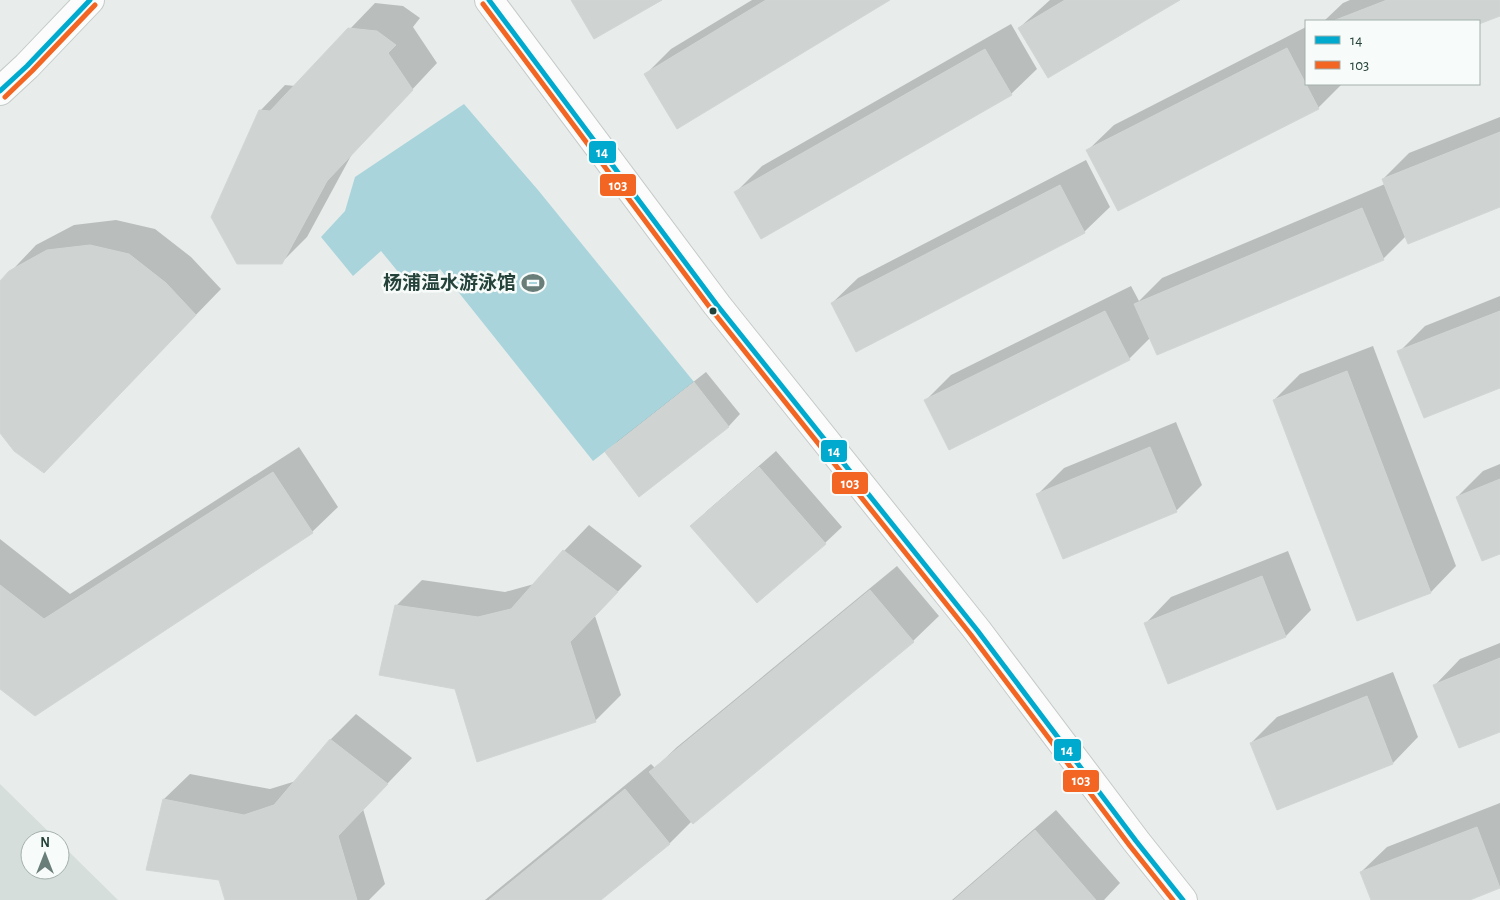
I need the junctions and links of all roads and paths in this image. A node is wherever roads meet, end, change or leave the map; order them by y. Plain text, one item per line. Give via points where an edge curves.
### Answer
1 (90, 0) edge
2 (489, 0) edge
3 (0, 91) edge
4 (1183, 900) edge

1 - 3 street
2 - 4 street via 717,305 977,630

